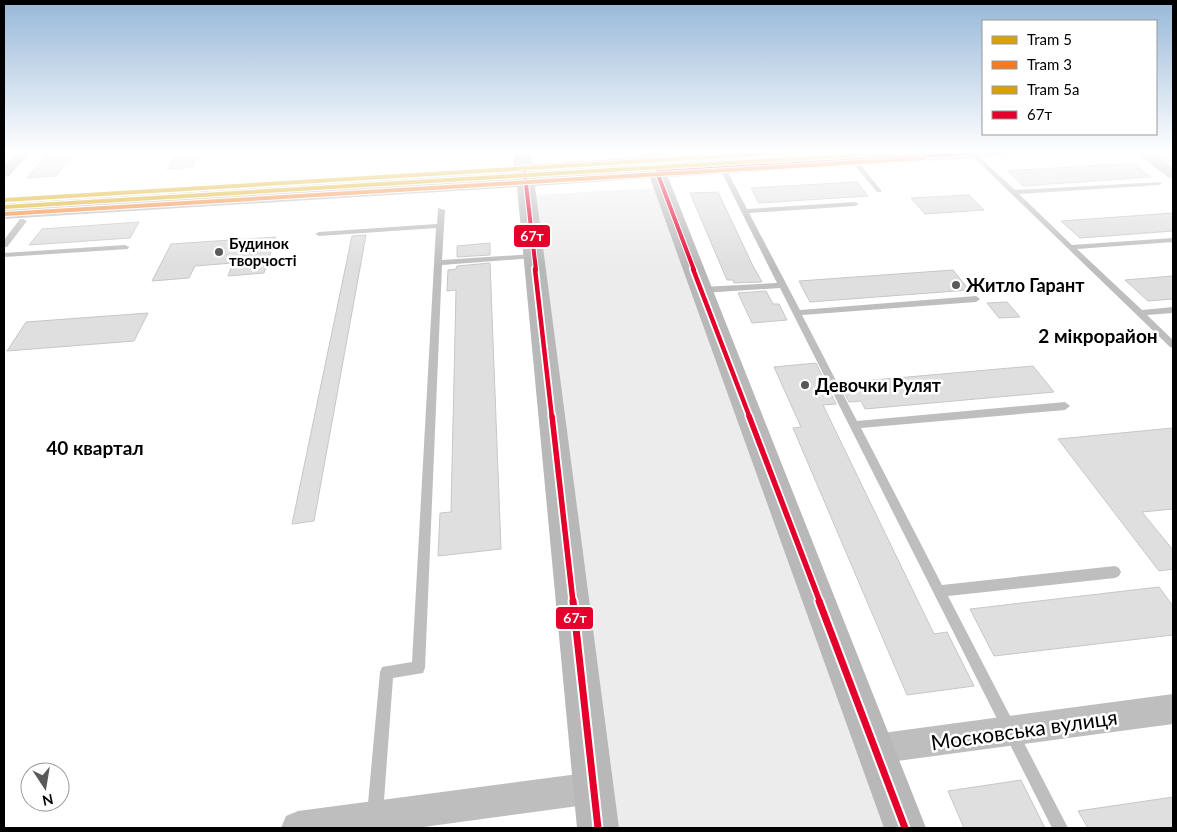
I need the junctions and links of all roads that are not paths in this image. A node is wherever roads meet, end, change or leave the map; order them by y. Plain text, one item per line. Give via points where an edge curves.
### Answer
1 (137, 190) edge
2 (260, 190) edge
3 (527, 190) edge
4 (664, 190) edge
5 (737, 190) edge
6 (1012, 190) edge
7 (1049, 190) edge
8 (1014, 192) junction
9 (4, 198) edge
10 (855, 204) dead end
11 (441, 210) dead end
12 (744, 211) junction
13 (4, 213) edge
14 (23, 221) dead end
15 (440, 226) junction
16 (319, 234) dead end
17 (1173, 240) edge
18 (4, 245) edge
19 (125, 247) dead end
20 (1072, 247) junction
21 (4, 255) edge
22 (534, 256) junction
23 (438, 262) junction
24 (782, 285) junction
25 (702, 290) junction
26 (976, 299) dead end
27 (1173, 310) edge
28 (796, 313) junction
29 (1140, 313) junction
30 (1173, 344) edge
31 (1065, 406) dead end
32 (854, 425) junction
33 (1115, 572) dead end
34 (939, 591) junction
35 (1173, 709) edge
36 (1010, 731) junction
37 (875, 749) junction
38 (593, 788) junction
39 (375, 817) junction
40 (298, 828) edge
41 (598, 828) edge
42 (905, 828) edge
43 (1060, 828) edge

1 - 9 street
2 - 13 street
3 - 22 street
4 - 25 street
5 - 12 lane
6 - 8 lane
7 - 8 lane
8 - 20 lane
10 - 12 lane
11 - 15 lane
12 - 24 lane
14 - 18 lane
15 - 16 lane
15 - 23 lane
17 - 20 lane
19 - 21 lane
20 - 29 lane
22 - 23 lane
22 - 38 street
23 - 39 lane via 418,668 387,672
24 - 25 lane
24 - 28 lane
25 - 37 street
26 - 28 lane
27 - 29 lane
28 - 32 lane
29 - 30 lane
31 - 32 lane
32 - 34 lane
33 - 34 lane
34 - 36 lane
35 - 36 street, Московська вулиця
36 - 37 street, Московська вулиця
36 - 43 lane
37 - 42 street
38 - 39 street
38 - 41 street
39 - 40 street

